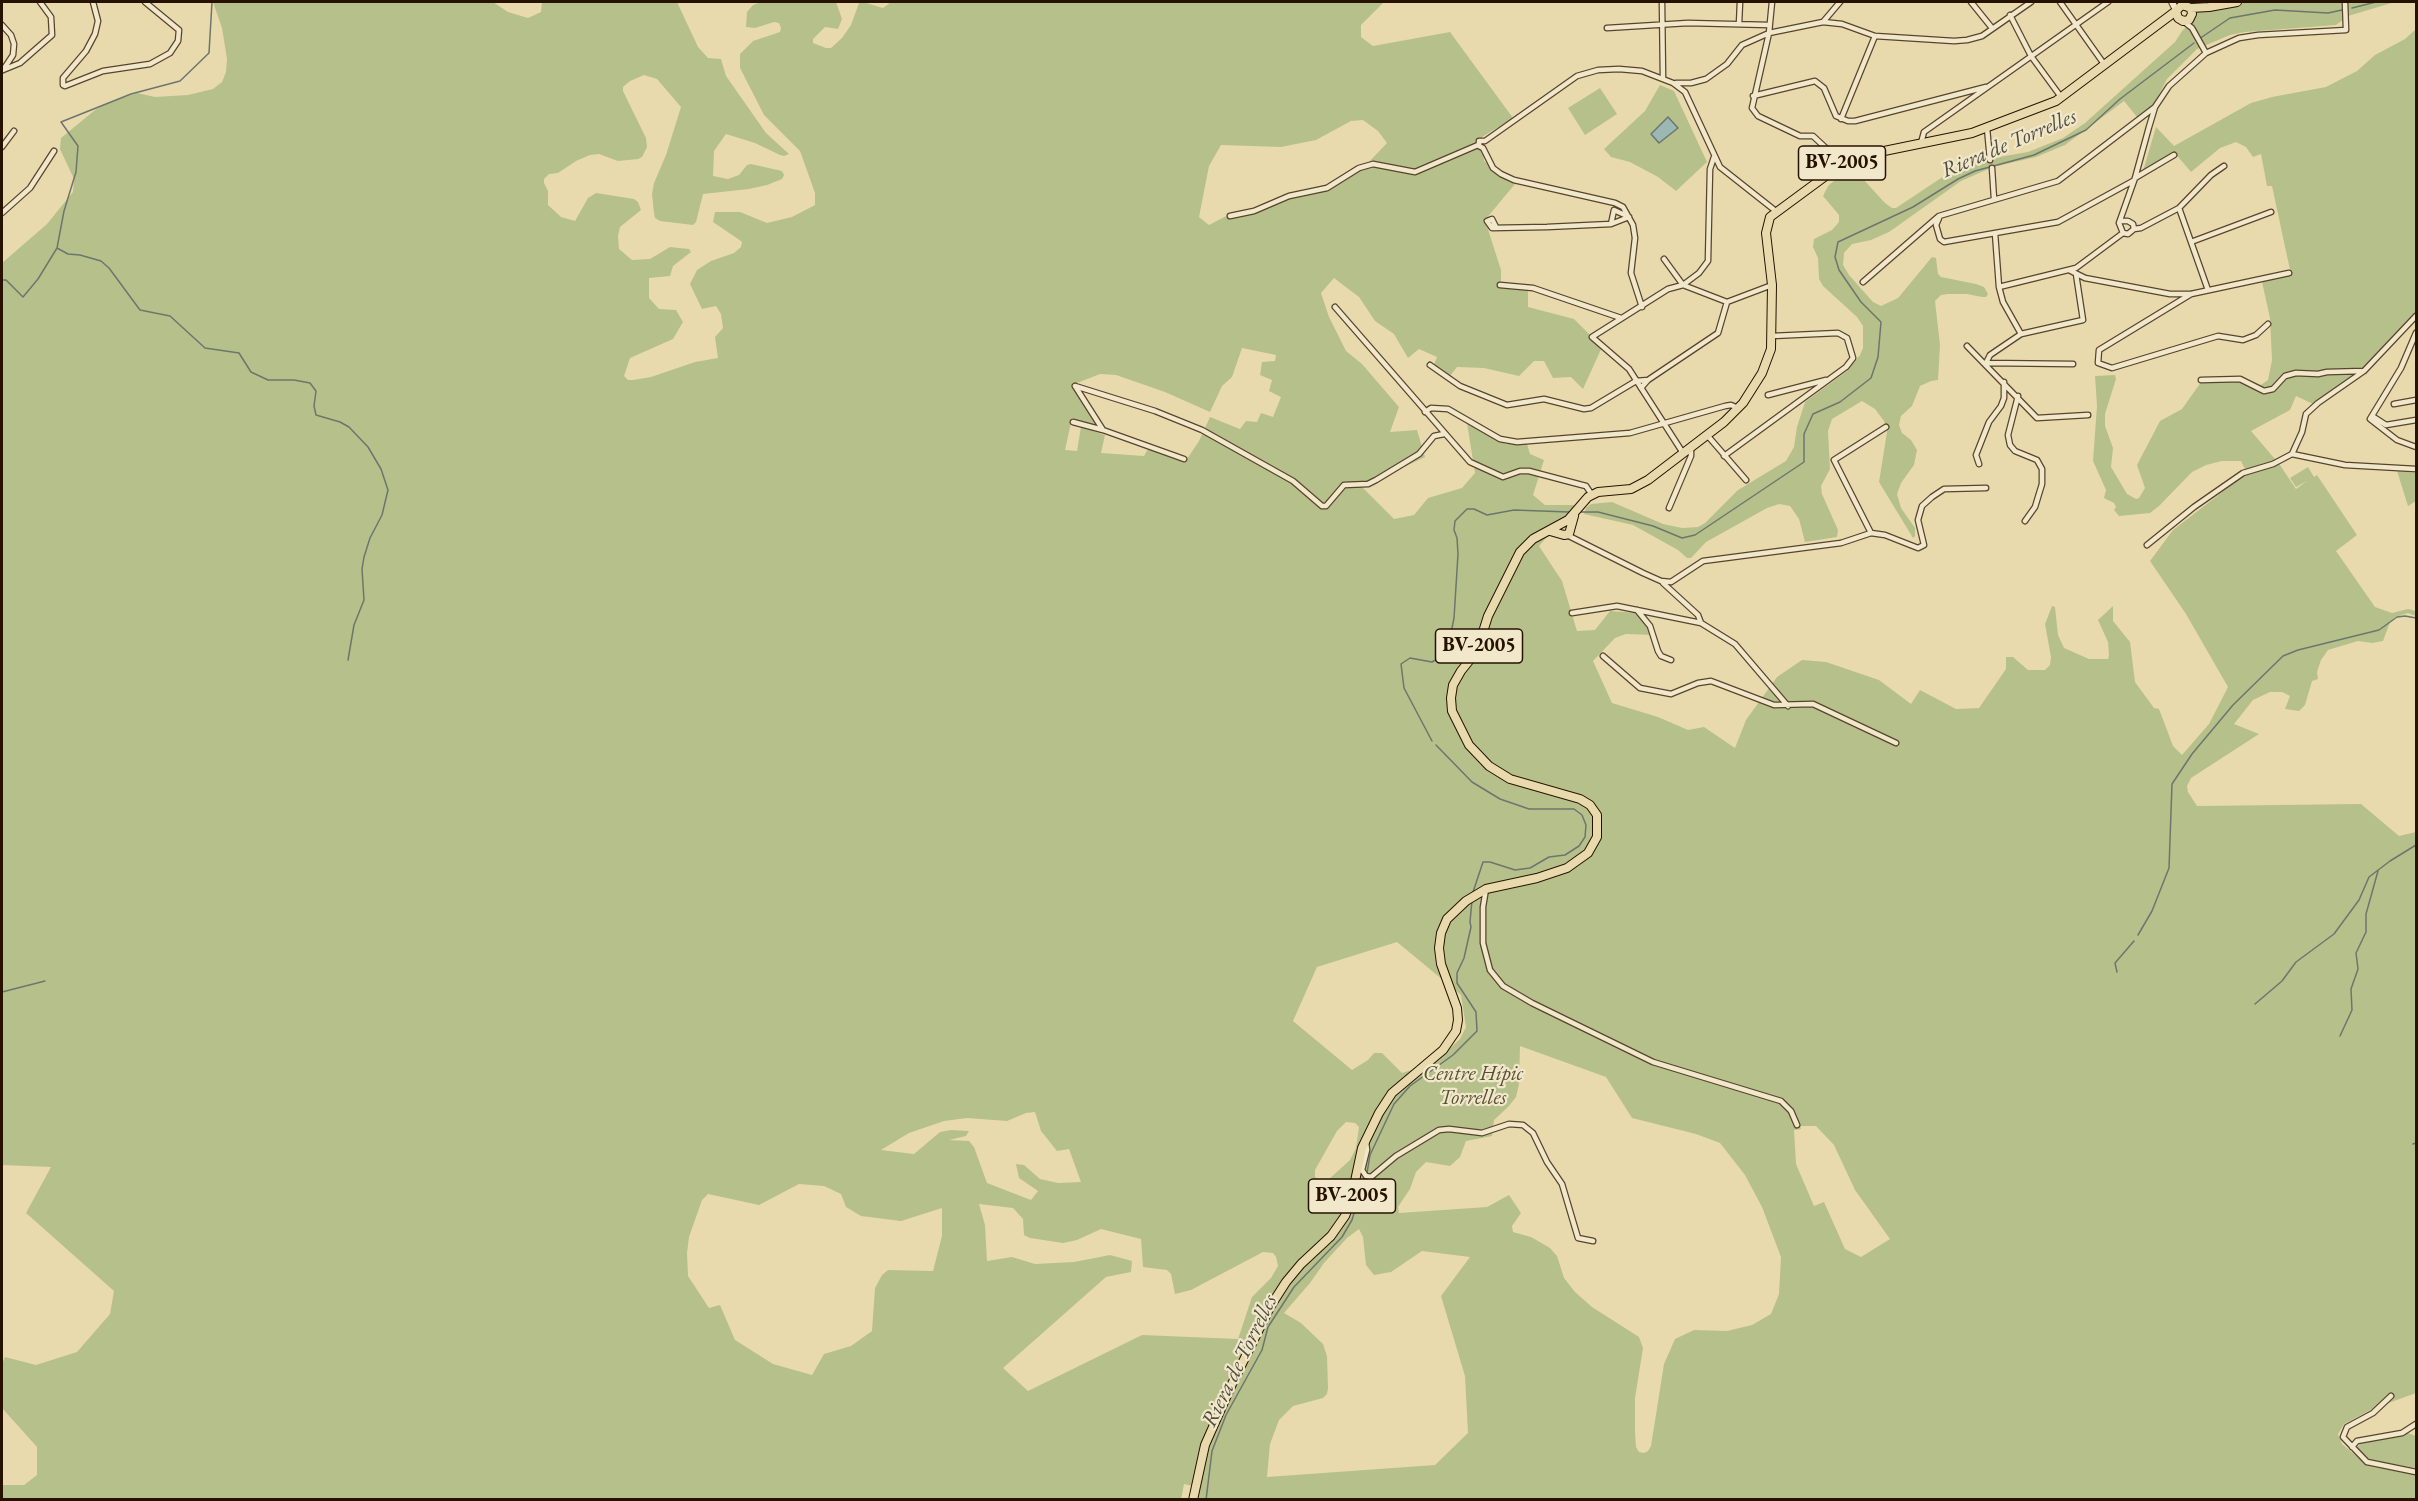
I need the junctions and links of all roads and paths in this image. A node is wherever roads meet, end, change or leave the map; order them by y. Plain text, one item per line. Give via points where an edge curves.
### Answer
1 (40, 2) edge
2 (93, 2) edge
3 (145, 2) edge
4 (1662, 2) edge
5 (1740, 2) edge
6 (1772, 2) edge
7 (1840, 2) edge
8 (1971, 2) edge
9 (2031, 2) edge
10 (2060, 2) edge
11 (2108, 2) edge
12 (2172, 2) edge
13 (2237, 2) edge
14 (2345, 2) edge
15 (2024, 3) edge
16 (2184, 10) edge
17 (2010, 15) junction
18 (1824, 22) junction
19 (1739, 24) junction
20 (2, 25) edge
21 (1754, 25) junction
22 (1769, 25) junction
23 (2076, 25) junction
24 (1662, 26) junction
25 (1607, 28) dead end
26 (1992, 28) junction
27 (1768, 33) junction
28 (1761, 35) junction
29 (1875, 36) junction
30 (2206, 53) junction
31 (2031, 56) junction
32 (2104, 64) junction
33 (2, 71) edge
34 (1663, 79) junction
35 (1673, 83) junction
36 (1691, 83) junction
37 (1986, 87) junction
38 (1685, 92) junction
39 (1753, 96) junction
40 (2061, 97) junction
41 (2155, 107) junction
42 (1841, 119) junction
43 (2133, 123) junction
44 (2149, 127) junction
45 (1987, 128) junction
46 (14, 131) dead end
47 (1485, 141) junction
48 (1921, 143) junction
49 (1478, 145) junction
50 (2, 147) edge
51 (1483, 148) junction
52 (54, 151) dead end
53 (2174, 155) dead end
54 (1714, 157) junction
55 (1990, 160) dead end
56 (1842, 163) junction
57 (2224, 166) dead end
58 (1719, 168) junction
59 (1992, 168) dead end
60 (1710, 169) junction
61 (2134, 180) junction
62 (1994, 199) junction
63 (2179, 208) junction
64 (1777, 212) junction
65 (2271, 212) dead end
66 (2, 213) edge
67 (1230, 216) dead end
68 (1940, 216) junction
69 (1629, 217) junction
70 (2120, 221) junction
71 (1611, 224) junction
72 (1496, 227) dead end
73 (2134, 229) junction
74 (1995, 233) junction
75 (2123, 233) junction
76 (2191, 242) junction
77 (1664, 259) dead end
78 (2081, 263) junction
79 (2069, 270) junction
80 (2289, 273) dead end
81 (2076, 274) junction
82 (2085, 278) junction
83 (1863, 282) dead end
84 (1500, 285) dead end
85 (1683, 285) junction
86 (1772, 285) junction
87 (1999, 287) junction
88 (2208, 290) junction
89 (2170, 294) junction
90 (2191, 294) junction
91 (1727, 302) junction
92 (2173, 305) junction
93 (1335, 307) dead end
94 (1642, 307) junction
95 (2416, 316) edge
96 (1621, 318) junction
97 (2268, 324) dead end
98 (2416, 333) edge
99 (2021, 334) junction
100 (1772, 336) junction
101 (1967, 346) dead end
102 (1986, 363) junction
103 (2073, 364) dead end
104 (1430, 365) dead end
105 (2364, 371) junction
106 (1828, 379) junction
107 (1648, 380) junction
108 (2201, 380) dead end
109 (1636, 381) junction
110 (2004, 382) junction
111 (1641, 388) junction
112 (1768, 395) dead end
113 (2018, 396) junction
114 (2416, 400) edge
115 (2394, 404) dead end
116 (1738, 408) junction
117 (1425, 412) junction
118 (2088, 415) dead end
119 (2371, 417) junction
120 (2416, 420) edge
121 (1073, 422) dead end
122 (1663, 423) junction
123 (1886, 427) dead end
124 (1103, 430) junction
125 (1444, 434) junction
126 (1707, 435) junction
127 (2416, 447) edge
128 (1691, 448) junction
129 (1683, 454) junction
130 (2292, 454) junction
131 (1724, 456) junction
132 (1184, 459) dead end
133 (1979, 464) dead end
134 (2416, 469) edge
135 (1746, 480) dead end
136 (1986, 488) dead end
137 (1592, 495) junction
138 (1670, 507) dead end
139 (2025, 521) dead end
140 (1565, 528) junction
141 (1871, 534) junction
142 (2147, 545) dead end
143 (1661, 581) junction
144 (1637, 609) junction
145 (1572, 613) dead end
146 (1701, 623) junction
147 (1602, 656) dead end
148 (1671, 660) dead end
149 (1788, 706) junction
150 (1896, 743) dead end
151 (1486, 889) junction
152 (1797, 1125) dead end
153 (1365, 1141) junction
154 (1593, 1241) dead end
155 (2391, 1396) dead end
156 (2416, 1424) edge
157 (2352, 1447) junction
158 (2416, 1472) edge
159 (1193, 1500) edge

1 - 33 street via 51,18 52,35 20,63
2 - 3 street via 98,21 95,34 63,78 65,86 103,71 150,64 170,53 178,41 179,30
4 - 24 street
5 - 19 street
6 - 22 street
7 - 18 street
8 - 26 street
9 - 15 street
10 - 23 street
11 - 23 street
12 - 16 street
13 - 16 main road, BV-2005
14 - 30 street via 2346,30 2258,34
15 - 17 street
16 - 30 street
16 - 32 main road, BV-2005
17 - 26 street
17 - 31 street
18 - 27 street
18 - 29 street
19 - 21 street
19 - 24 street
20 - 33 street via 14,44 13,55
21 - 22 street
21 - 28 street
22 - 27 street
23 - 31 street
23 - 32 street
24 - 25 street
24 - 34 street
26 - 29 street via 1982,36 1954,41
27 - 28 street
27 - 39 street
28 - 36 street via 1742,45 1719,71
29 - 42 street
30 - 41 street via 2169,86
31 - 37 street
31 - 40 street
32 - 40 main road, BV-2005
34 - 35 street
34 - 47 street via 1642,71 1618,69 1584,73
35 - 36 street
35 - 38 street
36 - 38 street
37 - 42 street via 1862,120
37 - 48 street via 1924,132
38 - 54 street
39 - 42 street via 1815,81 1824,88 1832,109
39 - 56 street via 1752,108 1758,116 1800,136 1813,136
40 - 45 main road, BV-2005
41 - 43 street
41 - 44 street
43 - 44 street
43 - 62 street via 2058,181
44 - 61 street
45 - 48 main road, BV-2005
45 - 55 street
46 - 50 street
47 - 49 street
47 - 51 street
48 - 56 main road, BV-2005
49 - 51 street
49 - 67 street via 1415,172 1366,166 1327,188
51 - 69 street via 1493,168 1501,174 1615,203
52 - 66 street via 30,188
53 - 61 street
54 - 58 street
54 - 60 street
56 - 64 main road, BV-2005
57 - 63 street
58 - 60 street
58 - 64 street
59 - 62 street
60 - 85 street via 1708,261
61 - 70 street
61 - 74 street via 2058,222
62 - 68 street
63 - 73 street
63 - 76 street
64 - 86 main road via 1768,221 1766,233
65 - 76 street
68 - 74 street via 1936,225 1944,242
68 - 83 street
69 - 71 street
69 - 71 street via 1614,210
69 - 94 street via 1635,238 1631,273
70 - 73 street via 2128,221
70 - 75 street
71 - 72 street
73 - 75 street
74 - 87 street
75 - 78 street
76 - 88 street
77 - 85 street
78 - 79 street
78 - 82 street
79 - 81 street
79 - 87 street
80 - 88 street
81 - 82 street
81 - 99 street via 2083,320
82 - 89 street
84 - 96 street via 1533,288
85 - 91 street
85 - 94 street via 1668,289
86 - 91 street
86 - 100 main road
87 - 99 street
88 - 90 street
89 - 90 street
89 - 92 street
90 - 92 street
91 - 107 street via 1718,333
92 - 97 street via 2099,350 2098,363 2112,368 2218,336 2243,340
93 - 117 street
94 - 96 street
95 - 105 street
96 - 109 street via 1592,337 1629,369
98 - 119 street via 2401,368
99 - 102 street via 1990,355
100 - 106 street via 1827,332 1847,338 1851,363
100 - 116 main road via 1767,364
101 - 102 street
102 - 103 street
102 - 110 street
104 - 109 street via 1460,386 1507,405 1544,399 1591,408
105 - 108 street via 2296,373 2264,391 2240,379
105 - 130 street via 2306,414
106 - 112 street
106 - 131 street
107 - 109 street
107 - 111 street
109 - 111 street
110 - 113 street
110 - 133 street via 2001,406 1989,422 1976,455
111 - 122 street
113 - 118 street via 2037,418
113 - 139 street via 2008,435 2010,445 2037,460 2042,469 2035,507
114 - 115 street
116 - 122 street via 1725,405
116 - 126 main road
117 - 122 street via 1431,408 1448,409 1500,439 1517,442 1630,433
117 - 125 street
119 - 120 street via 2386,425
119 - 127 street via 2397,440
121 - 124 street
122 - 129 street
123 - 141 street via 1834,460
124 - 125 street via 1075,386 1202,430 1293,481 1322,506 1344,485 1376,480 1419,454 1434,436
124 - 132 street
125 - 137 street via 1470,462 1492,473 1503,477 1529,471 1586,486
126 - 128 main road
126 - 131 street
128 - 129 main road
128 - 138 street
129 - 137 main road via 1639,486
130 - 134 street via 2351,466
130 - 142 street via 2243,473
131 - 135 street
136 - 141 street via 1944,489 1932,497 1922,506 1918,520 1924,545 1918,548 1885,535
137 - 140 main road, BV-2005 via 1584,500
140 - 143 street via 1618,562
140 - 151 main road, BV-2005 via 1550,531 1526,545 1514,562 1488,616 1477,651 1453,685 1451,706 1469,745 1489,766 1510,779 1586,802 1597,815 1598,833 1588,853 1567,868
141 - 143 street via 1841,543 1703,561 1676,580
143 - 146 street via 1691,608
144 - 145 street via 1617,606
144 - 146 street
144 - 148 street via 1650,626 1661,656
146 - 149 street via 1735,644
147 - 149 street via 1640,688 1671,694 1698,682 1711,681 1774,705
149 - 150 street via 1813,704
151 - 152 street via 1483,943 1490,970 1503,986 1647,1059 1781,1101
151 - 153 main road, BV-2005 via 1468,899 1447,919 1439,940 1441,964 1457,1008 1456,1031 1443,1050 1392,1093
153 - 154 street via 1366,1176 1374,1175 1401,1153 1439,1131 1482,1133 1509,1124 1523,1125 1533,1133 1562,1184 1578,1238
153 - 159 main road, BV-2005 via 1345,1216 1286,1282 1232,1383 1205,1445
155 - 157 street via 2368,1416 2345,1428 2343,1437
156 - 157 street via 2402,1433 2357,1441
157 - 158 street via 2367,1462

